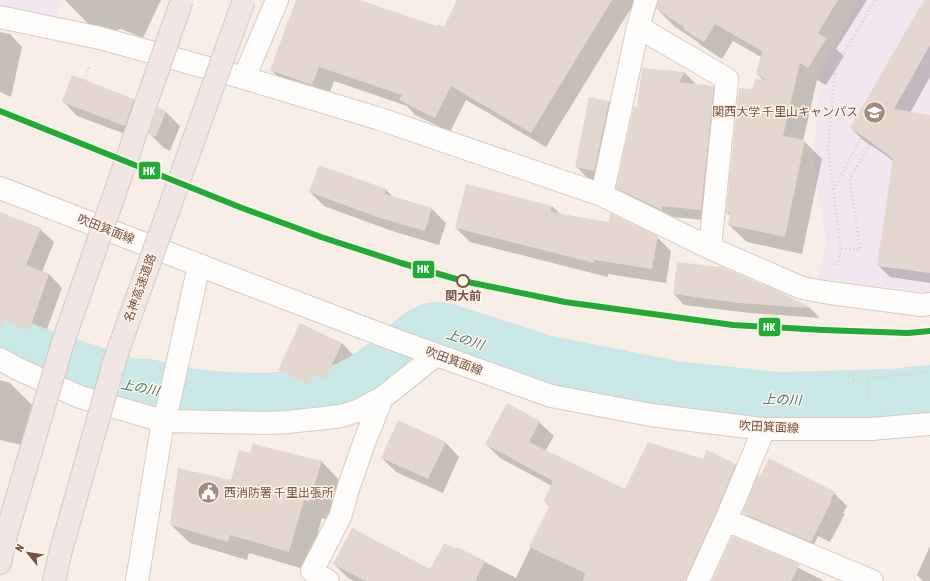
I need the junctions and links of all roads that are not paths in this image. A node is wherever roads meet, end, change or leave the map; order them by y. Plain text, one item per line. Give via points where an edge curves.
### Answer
1 (182, 0) edge
2 (244, 0) edge
3 (277, 0) edge
4 (646, 0) edge
5 (0, 17) edge
6 (638, 27) junction
7 (244, 78) junction
8 (0, 188) edge
9 (602, 195) junction
10 (710, 248) junction
11 (199, 265) junction
12 (930, 304) edge
13 (431, 353) junction
14 (0, 359) edge
15 (382, 398) junction
16 (166, 414) junction
17 (930, 424) edge
18 (764, 429) junction
19 (726, 520) junction
20 (0, 563) edge
21 (54, 581) edge
22 (137, 581) edge
23 (328, 581) edge
24 (698, 581) edge
25 (872, 581) edge

1 - 20 highway, bridge via 62,342
2 - 21 highway, 名神高速道路, bridge via 116,356
3 - 7 street
4 - 6 street
5 - 7 street via 100,38
6 - 9 street
6 - 10 street via 727,79
7 - 9 street via 377,118
8 - 11 street, 吹田箕面線
9 - 10 street
10 - 12 street via 802,288
11 - 13 street, 吹田箕面線
11 - 16 street
13 - 15 street
13 - 18 street, 吹田箕面線 via 551,396 651,414
14 - 16 street via 80,397
15 - 16 street via 357,411 340,416 294,422 268,423
15 - 23 street via 340,517 312,571
16 - 22 street
17 - 18 street, 吹田箕面線 via 871,429
18 - 19 street
19 - 24 street
19 - 25 street

